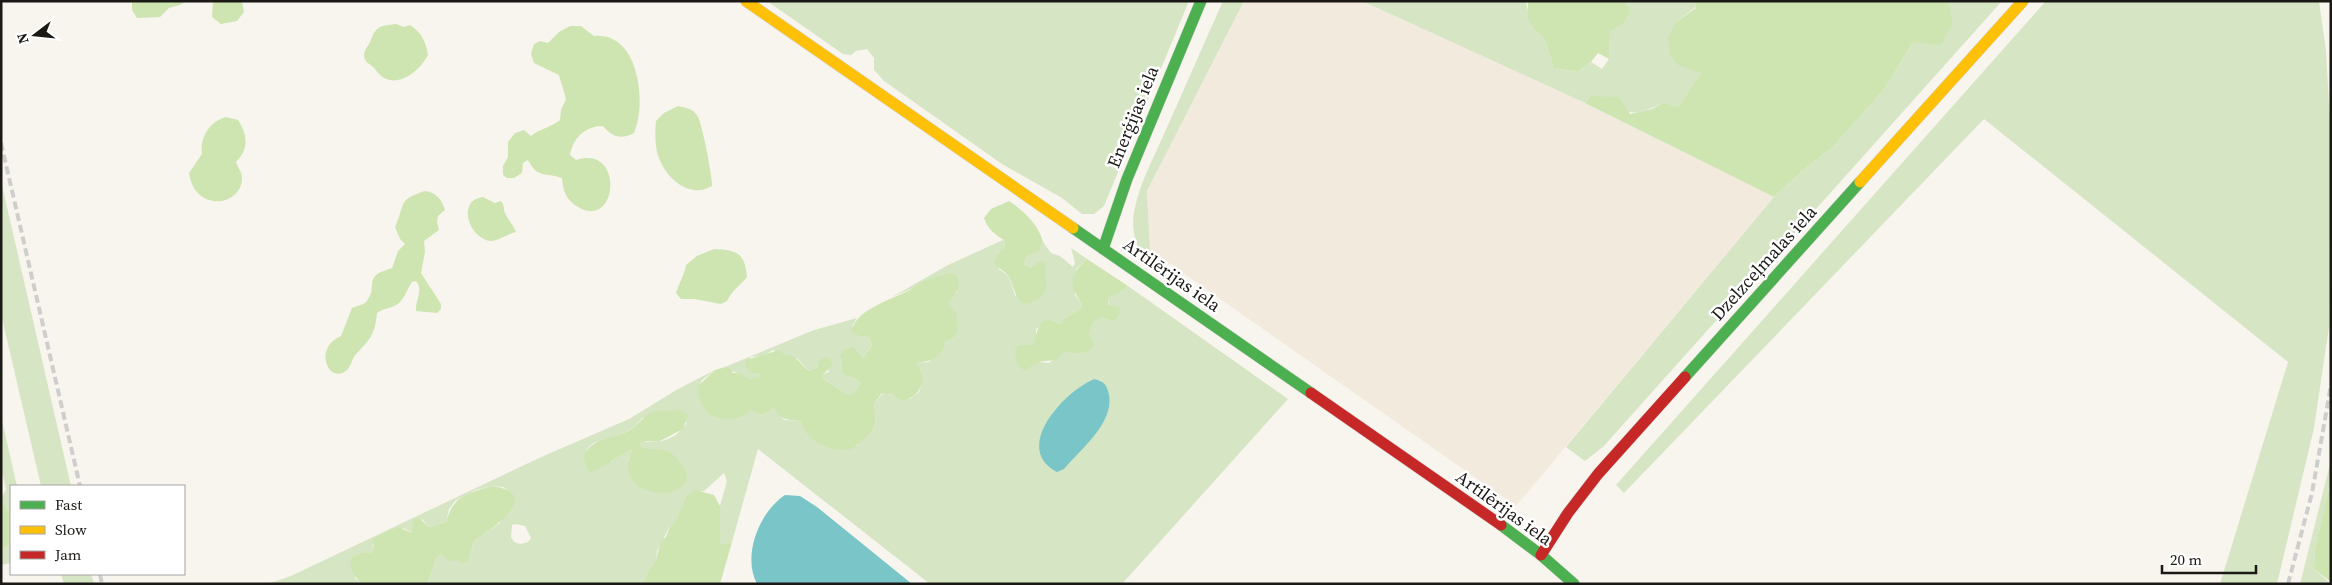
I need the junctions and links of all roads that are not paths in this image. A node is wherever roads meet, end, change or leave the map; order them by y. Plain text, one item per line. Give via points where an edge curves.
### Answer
1 (746, 1) edge
2 (1201, 1) edge
3 (2023, 1) edge
4 (1103, 249) junction
5 (1541, 555) junction
6 (1574, 584) edge

1 - 4 street, Artilērijas iela
2 - 4 street, Enerģijas iela via 1134,161
3 - 5 street, Dzelzceļmalas iela via 1598,474
4 - 5 street, Artilērijas iela
5 - 6 street, Artilērijas iela

